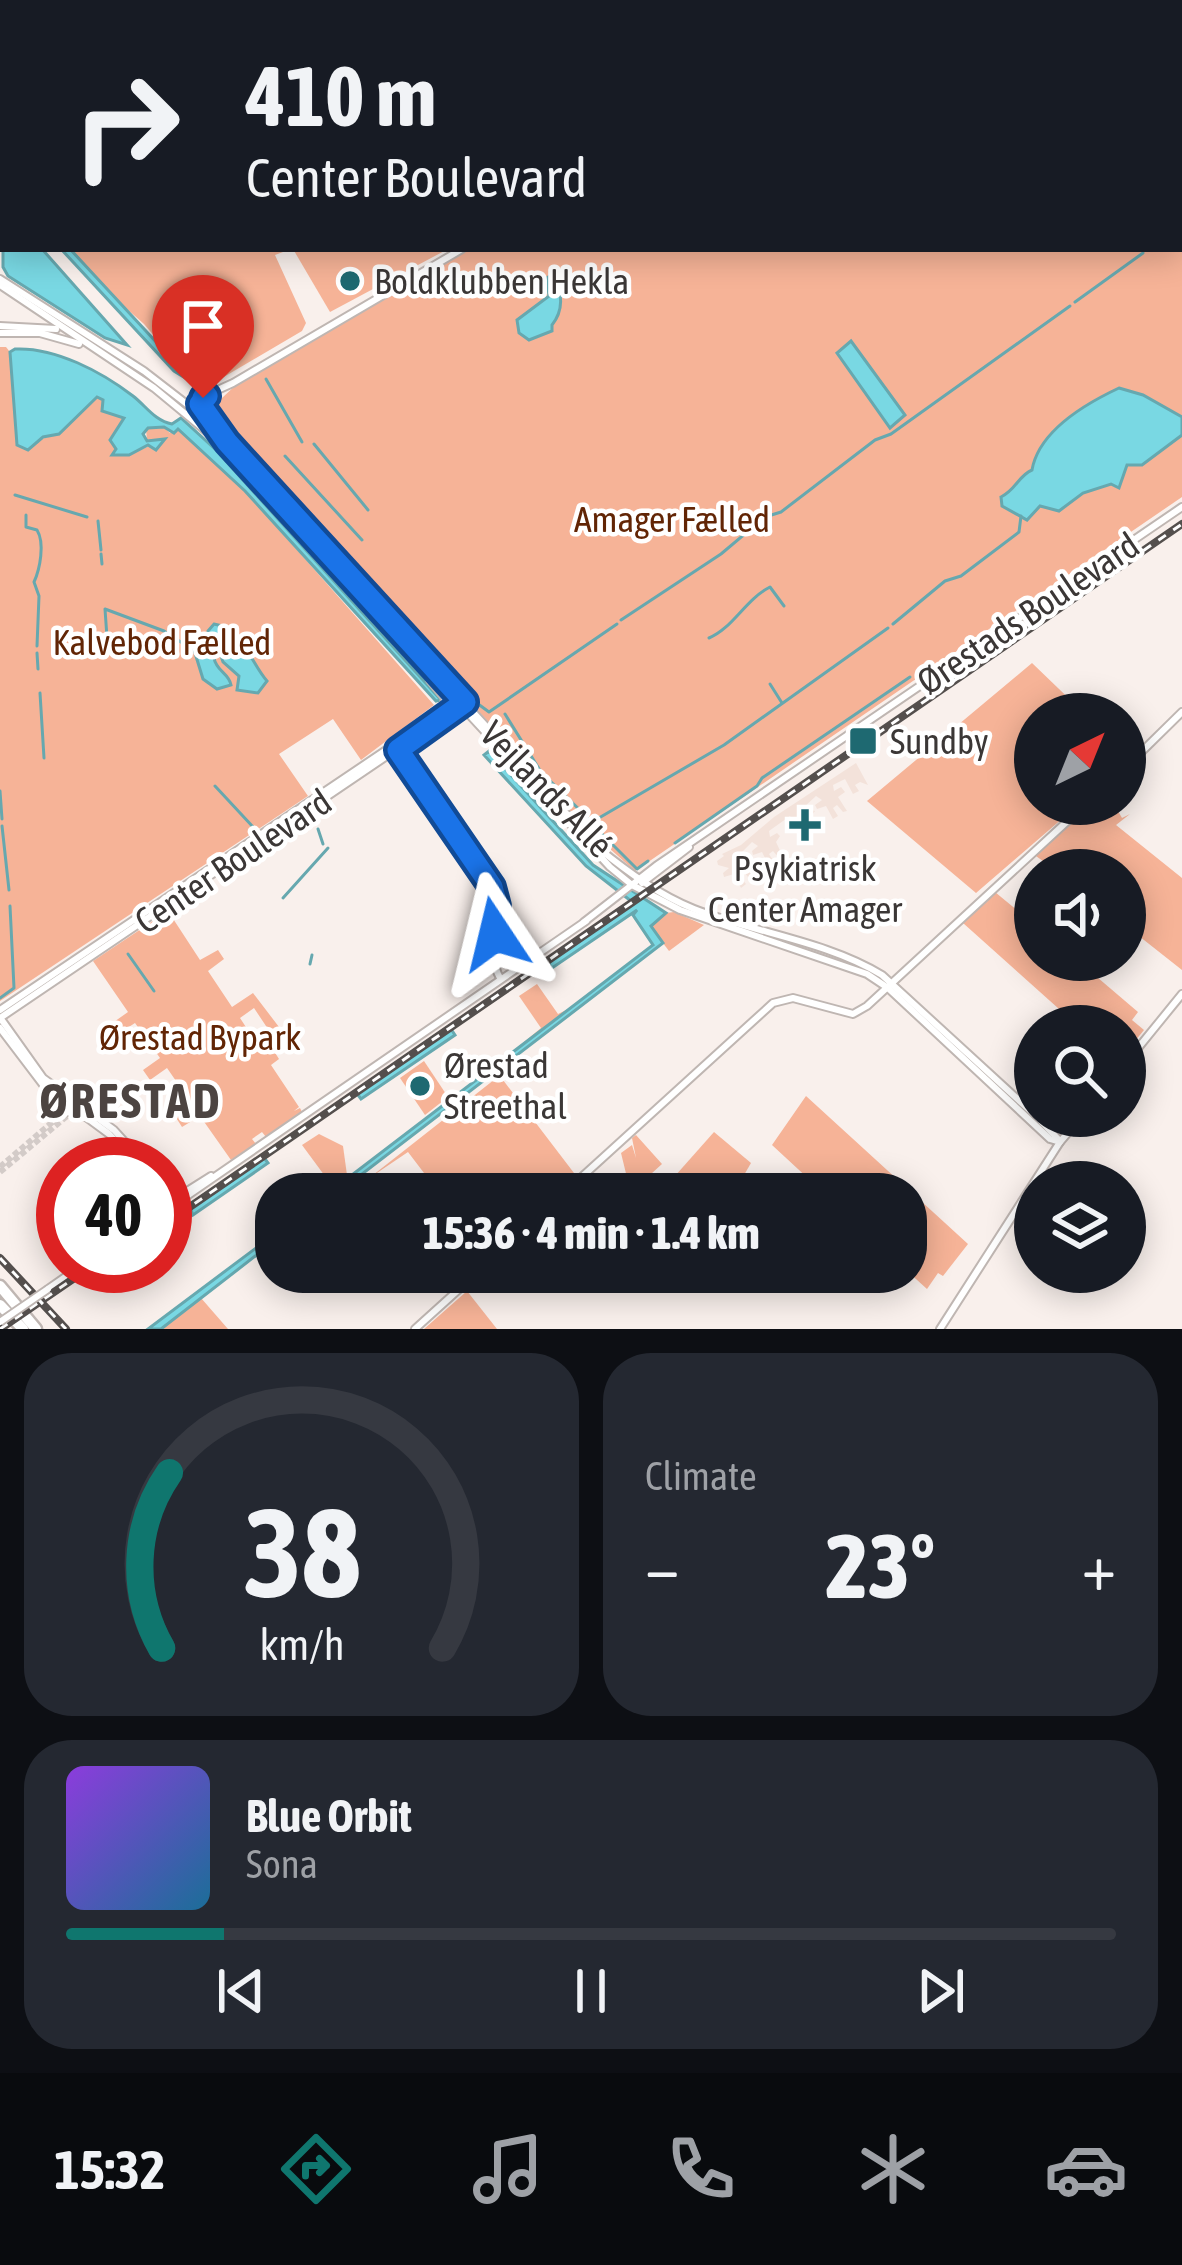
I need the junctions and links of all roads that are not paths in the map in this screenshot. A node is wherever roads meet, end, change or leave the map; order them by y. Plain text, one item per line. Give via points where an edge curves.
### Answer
1 (456, 252) edge
2 (0, 282) edge
3 (0, 329) edge
4 (65, 331) junction
5 (89, 347) junction
6 (129, 361) junction
7 (207, 396) junction
8 (185, 406) junction
9 (227, 442) junction
10 (1182, 507) edge
11 (411, 653) junction
12 (461, 703) junction
13 (1182, 712) edge
14 (441, 714) junction
15 (396, 747) junction
16 (1146, 747) edge
17 (1063, 825) edge
18 (635, 885) junction
19 (500, 978) junction
20 (891, 985) junction
21 (1182, 994) edge
22 (0, 1016) edge
23 (0, 1028) edge
24 (1146, 1038) edge
25 (1014, 1095) edge
26 (69, 1111) junction
27 (120, 1137) edge
28 (1056, 1137) edge
29 (1064, 1137) edge
30 (1060, 1142) junction
31 (585, 1173) edge
32 (192, 1190) edge
33 (0, 1291) edge
34 (38, 1293) edge
35 (455, 1293) edge
36 (0, 1314) edge
37 (20, 1329) edge
38 (34, 1329) edge
39 (415, 1329) edge
40 (940, 1329) edge

1 - 7 street
2 - 4 street, Vejlands Allé
2 - 6 street, Vejlands Allé
3 - 4 street
3 - 5 street
4 - 5 street, Vejlands Allé
4 - 6 street
5 - 8 street, Vejlands Allé
6 - 8 street, Vejlands Allé
7 - 8 street
7 - 9 street via 200,407
8 - 9 street, Vejlands Allé
8 - 11 street, Vejlands Allé
9 - 12 street, Vejlands Allé
10 - 18 street, Ørestads Boulevard
11 - 12 street, Vejlands Allé
11 - 14 street, Vejlands Allé via 444,696
12 - 14 street, Center Boulevard
12 - 15 street, Center Boulevard
12 - 18 street, Vejlands Allé
12 - 18 street, Vejlands Allé via 605,863
13 - 16 street
14 - 15 street, Center Boulevard
15 - 19 street via 492,887
15 - 22 street, Center Boulevard
17 - 20 street
18 - 19 street, Ørestads Boulevard
18 - 20 street, Vejlands Allé via 704,920
18 - 20 street, Vejlands Allé via 854,961
19 - 32 street, Ørestads Boulevard
20 - 25 street, Vejlands Allé
20 - 30 street, Vejlands Allé
20 - 31 street via 853,1014 786,998 768,1006
21 - 24 street
22 - 26 street
23 - 26 street
26 - 27 street
28 - 30 street, Vejlands Allé
29 - 30 street
30 - 40 street
33 - 38 highway
34 - 36 street, bridge
35 - 39 street
36 - 37 highway

